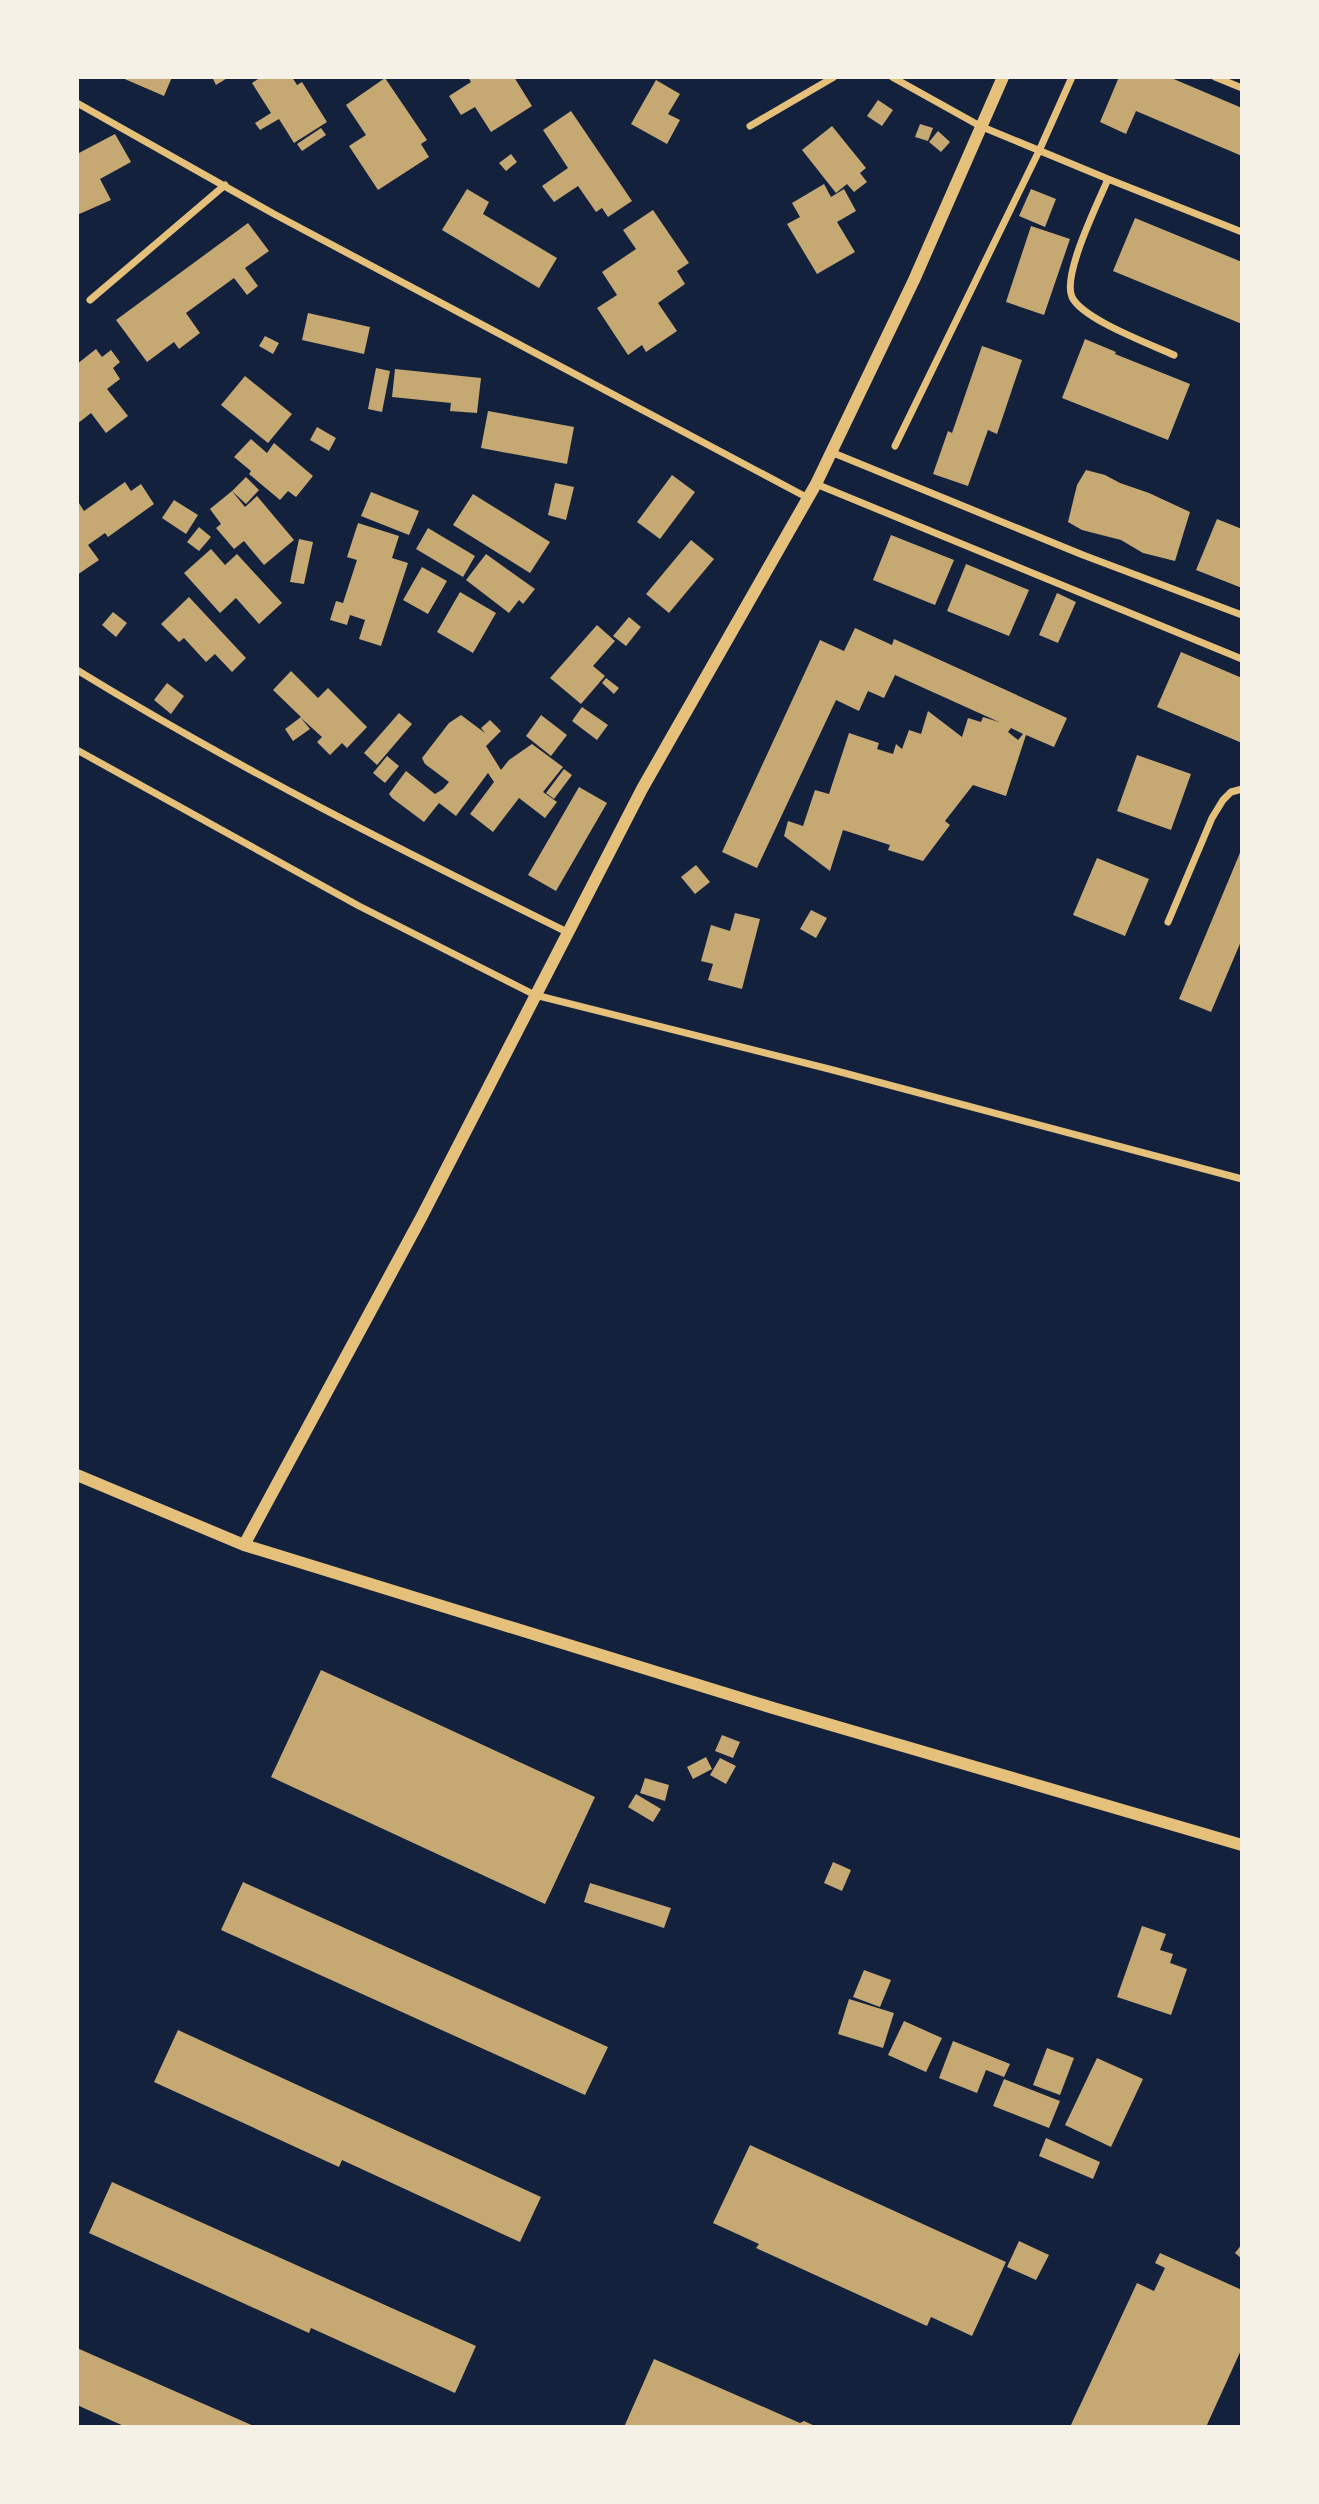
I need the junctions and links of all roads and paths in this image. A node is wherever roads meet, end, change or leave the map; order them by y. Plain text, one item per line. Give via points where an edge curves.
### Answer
1 (834, 77) edge
2 (891, 77) edge
3 (1003, 77) edge
4 (1072, 77) edge
5 (1215, 77) edge
6 (1242, 88) edge
7 (77, 103) edge
8 (750, 126) dead end
9 (980, 126) junction
10 (1039, 151) junction
11 (1108, 179) junction
12 (225, 185) junction
13 (1242, 232) edge
14 (90, 300) dead end
15 (1174, 355) dead end
16 (895, 446) dead end
17 (831, 452) junction
18 (816, 484) junction
19 (808, 498) junction
20 (1242, 615) edge
21 (1242, 659) edge
22 (77, 670) edge
23 (77, 750) edge
24 (1242, 789) edge
25 (1168, 922) dead end
26 (568, 932) junction
27 (535, 995) junction
28 (1242, 1179) edge
29 (77, 1475) edge
30 (244, 1545) junction
31 (1242, 1845) edge

1 - 8 street
2 - 9 street
3 - 9 street
4 - 10 street
5 - 6 street
7 - 12 street
9 - 10 street
9 - 17 street via 914,280
10 - 11 street
10 - 16 street
11 - 13 street
11 - 15 street via 1069,279 1072,298 1098,319
12 - 14 street
12 - 19 street
17 - 18 street
17 - 20 street
18 - 19 street
18 - 21 street
19 - 26 street via 642,789
22 - 26 street via 167,725
23 - 27 street via 359,906
24 - 25 street via 1231,792 1212,817
26 - 27 street
27 - 28 street
27 - 30 street
29 - 30 street
30 - 31 street via 773,1708

